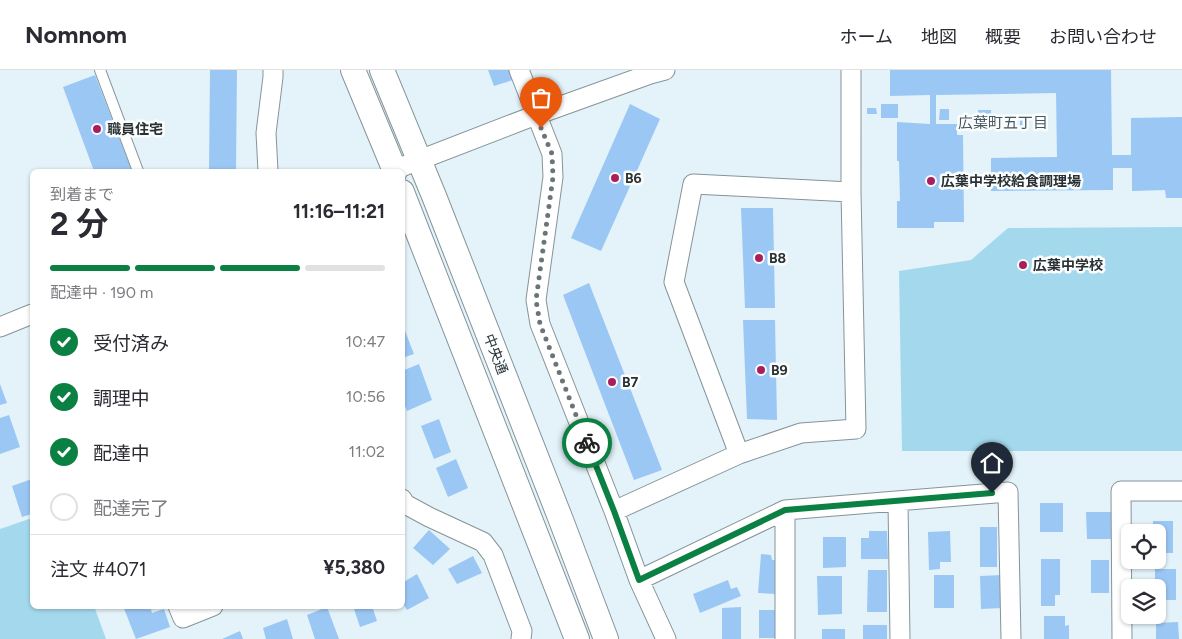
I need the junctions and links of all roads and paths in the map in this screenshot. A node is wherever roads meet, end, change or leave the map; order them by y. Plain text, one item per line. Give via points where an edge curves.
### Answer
1 (100, 70) edge
2 (273, 70) edge
3 (353, 70) edge
4 (382, 70) edge
5 (519, 70) edge
6 (665, 70) edge
7 (851, 70) edge
8 (536, 115) junction
9 (420, 159) junction
10 (137, 169) edge
11 (268, 169) edge
12 (392, 169) edge
13 (398, 169) edge
14 (852, 192) junction
15 (405, 200) edge
16 (30, 315) edge
17 (0, 327) edge
18 (739, 454) junction
19 (1182, 491) edge
20 (898, 501) junction
21 (405, 504) edge
22 (785, 510) junction
23 (614, 511) junction
24 (639, 580) junction
25 (179, 609) edge
26 (206, 609) edge
27 (521, 639) edge
28 (577, 639) edge
29 (606, 639) edge
30 (666, 639) edge
31 (784, 639) edge
32 (900, 639) edge
33 (1011, 639) edge
34 (1122, 639) edge

1 - 10 lane
2 - 11 street via 266,133
3 - 12 street
4 - 9 street, 中央通
5 - 8 street
6 - 8 street
7 - 14 street
8 - 9 street
8 - 23 street via 552,154 553,177 536,300 540,324
9 - 13 street
9 - 29 street, 中央通
14 - 18 street via 856,429 801,433
14 - 18 street via 693,184 674,282
15 - 28 street, 中央通
16 - 17 street
18 - 23 street
19 - 34 street via 1121,491
20 - 22 street
20 - 32 street
20 - 33 street via 1008,492
21 - 27 street via 483,542 493,555 522,631
22 - 24 street
22 - 31 street
23 - 24 street
24 - 30 street
25 - 26 street via 183,618

